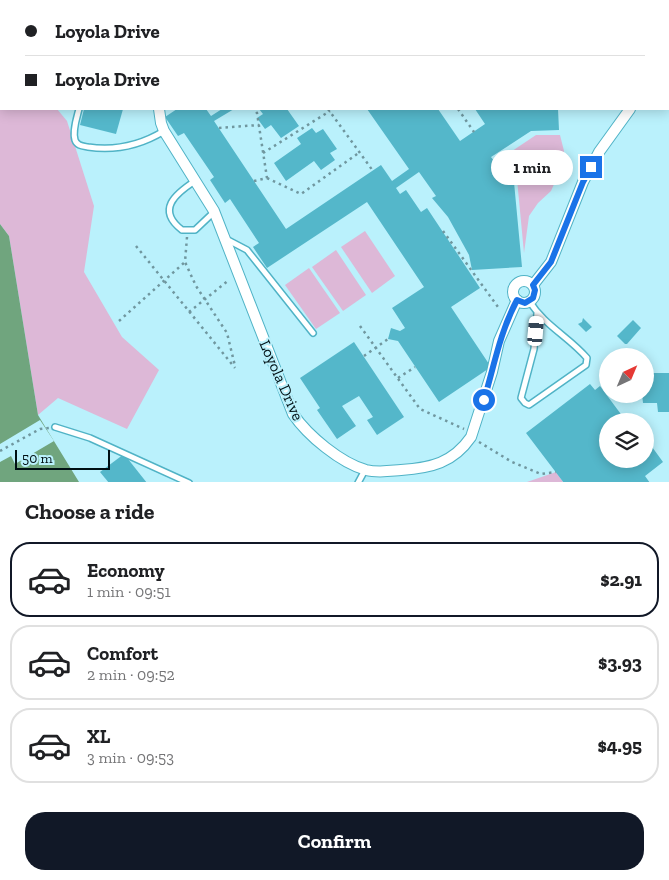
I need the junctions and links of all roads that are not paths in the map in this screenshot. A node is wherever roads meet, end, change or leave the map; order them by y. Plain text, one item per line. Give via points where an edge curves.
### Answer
1 (79, 110) edge
2 (159, 110) edge
3 (629, 110) edge
4 (164, 131) junction
5 (195, 180) junction
6 (214, 211) junction
7 (226, 238) junction
8 (533, 285) junction
9 (517, 300) junction
10 (530, 302) junction
11 (537, 314) junction
12 (313, 333) dead end
13 (55, 427) road end
14 (366, 470) junction
15 (189, 482) edge
16 (358, 482) edge

1 - 4 lane via 75,137 80,145 117,148 152,138
2 - 4 street, Loyola Drive
3 - 8 street via 599,152 583,182 551,262
4 - 5 street, Loyola Drive
5 - 6 street, Loyola Drive
5 - 6 lane via 180,192 168,212 177,226 188,230 199,227
6 - 7 street, Loyola Drive
7 - 12 lane via 248,250
7 - 14 street, Loyola Drive via 293,414 305,430 326,448
8 - 9 street via 523,280 516,284 513,293
8 - 10 street via 535,295
9 - 10 street
9 - 14 street, Loyola Drive via 499,341 471,437 459,451 429,467 386,472
10 - 11 lane
11 - 11 lane via 587,358 586,365 529,405 521,398 534,349
13 - 15 lane via 90,438
14 - 16 lane

